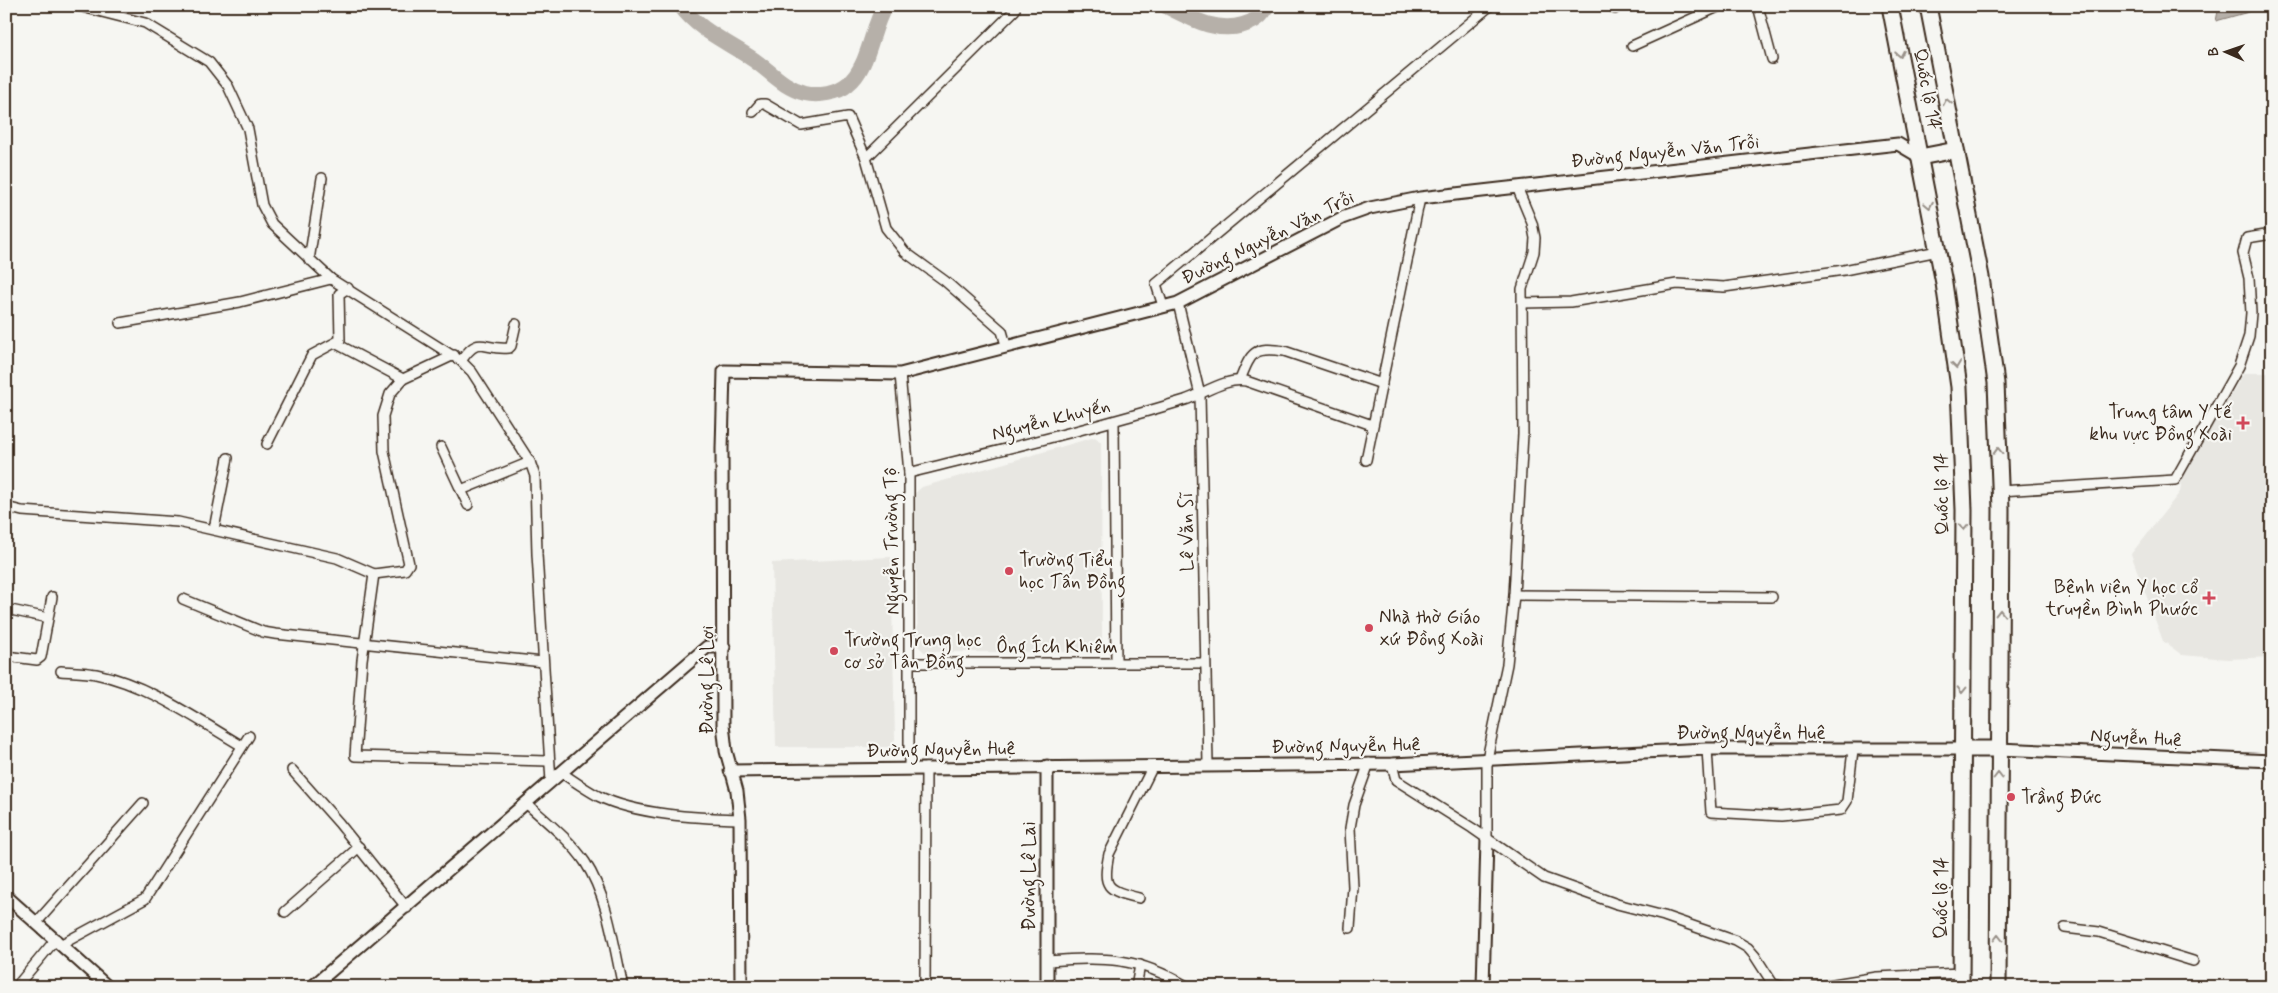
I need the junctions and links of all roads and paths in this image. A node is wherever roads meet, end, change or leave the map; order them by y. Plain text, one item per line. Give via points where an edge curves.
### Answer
1 (78, 6) edge
2 (1490, 6) edge
3 (1720, 6) edge
4 (1758, 6) edge
5 (1890, 6) edge
6 (1928, 6) edge
7 (1015, 10) dead end
8 (1632, 46) dead end
9 (1772, 59) dead end
10 (753, 112) dead end
11 (1956, 150) junction
12 (1920, 157) junction
13 (866, 158) junction
14 (322, 178) dead end
15 (1517, 187) junction
16 (1420, 198) junction
17 (2272, 234) edge
18 (1938, 251) junction
19 (309, 260) junction
20 (331, 279) junction
21 (348, 288) junction
22 (1178, 303) junction
23 (1522, 303) junction
24 (1162, 306) junction
25 (120, 323) dead end
26 (516, 324) dead end
27 (337, 344) junction
28 (1006, 346) junction
29 (457, 358) junction
30 (724, 371) joint
31 (900, 374) junction
32 (403, 379) junction
33 (1240, 380) junction
34 (1382, 384) junction
35 (1200, 395) junction
36 (1114, 422) junction
37 (1372, 425) junction
38 (267, 444) dead end
39 (441, 447) dead end
40 (228, 458) dead end
41 (1366, 460) dead end
42 (530, 462) junction
43 (909, 473) junction
44 (461, 490) junction
45 (2000, 491) junction
46 (468, 505) dead end
47 (6, 507) edge
48 (214, 529) junction
49 (374, 574) junction
50 (1514, 595) junction
51 (52, 597) dead end
52 (1772, 597) dead end
53 (183, 600) dead end
54 (6, 609) edge
55 (48, 618) junction
56 (364, 643) junction
57 (724, 647) junction
58 (6, 656) edge
59 (543, 662) junction
60 (1116, 663) junction
61 (1205, 663) junction
62 (910, 664) junction
63 (61, 671) dead end
64 (249, 736) dead end
65 (242, 746) junction
66 (1961, 748) junction
67 (1707, 749) junction
68 (1998, 749) junction
69 (1853, 750) junction
70 (1487, 760) junction
71 (548, 761) junction
72 (2272, 762) edge
73 (1369, 763) junction
74 (1208, 764) junction
75 (1392, 764) junction
76 (1047, 766) junction
77 (1153, 766) junction
78 (909, 768) junction
79 (926, 768) junction
80 (292, 770) dead end
81 (730, 771) junction
82 (562, 773) junction
83 (551, 782) junction
84 (143, 803) dead end
85 (527, 804) junction
86 (740, 819) junction
87 (1487, 840) junction
88 (358, 847) junction
89 (6, 896) edge
90 (1139, 898) dead end
91 (407, 908) junction
92 (285, 912) dead end
93 (37, 922) junction
94 (1350, 928) dead end
95 (2065, 928) dead end
96 (59, 942) junction
97 (1047, 961) junction
98 (2193, 961) dead end
99 (1140, 965) junction
100 (1961, 980) edge
101 (16, 987) edge
102 (108, 987) edge
103 (312, 987) edge
104 (623, 987) edge
105 (741, 987) edge
106 (926, 987) edge
107 (1047, 987) edge
108 (1136, 987) edge
109 (1188, 987) edge
110 (1483, 987) edge
111 (1785, 987) edge
112 (1815, 987) edge
113 (1998, 987) edge

1 - 19 street via 145,23 209,62 228,86 248,129 262,205 268,218
2 - 24 street via 1156,284
3 - 8 street
4 - 9 street
5 -> 12 highway, Quốc lộ 14
11 -> 6 highway, Quốc lộ 14
7 - 13 street
10 - 13 street via 760,104 765,104 801,125 848,117
11 - 12 highway
45 -> 11 highway, Quốc lộ 14 via 1996,383 1981,277
12 - 15 street, Đường Nguyễn Văn Trỗi via 1898,144
12 -> 18 highway, Quốc lộ 14
13 - 28 street via 886,228 905,252 945,281 1002,331
14 - 19 street
15 - 16 street, Đường Nguyễn Văn Trỗi
15 - 23 street via 1535,238 1522,289
16 - 22 street, Đường Nguyễn Văn Trỗi via 1370,208 1342,218
16 - 34 street
17 - 45 street via 2247,238 2243,253 2249,278 2249,336 2239,366 2175,480
18 - 23 street via 1844,270 1724,287 1677,284 1571,302
18 -> 66 highway, Quốc lộ 14 via 1959,386 1964,510
19 - 20 street
20 - 21 street
20 - 25 street via 240,302
21 - 27 street via 340,294 342,335
21 - 29 street
22 - 24 street, Đường Nguyễn Văn Trỗi
22 - 35 street, Lê Văn Sĩ
23 - 50 street via 1523,434
24 - 28 street, Đường Nguyễn Văn Trỗi
26 - 29 street via 509,348 479,344
27 - 32 street
27 - 38 street via 312,355
28 - 31 street, Đường Nguyễn Văn Trỗi
29 - 32 street
29 - 42 street via 472,372
30 - 31 street, Đường Nguyễn Văn Trỗi
30 - 57 street, Đường Lê Lợi
31 - 43 street, Nguyễn Trường Tộ
32 - 49 street via 390,394 382,433 409,564 405,570
33 - 34 street via 1250,356 1262,349 1272,349 1284,350
33 - 35 street, Nguyễn Khuyến
33 - 37 street
34 - 37 street
35 - 36 street, Nguyễn Khuyến
35 - 61 street, Lê Văn Sĩ
36 - 43 street, Nguyễn Khuyến
36 - 60 street
37 - 41 street
39 - 44 street
40 - 48 street
42 - 44 street
42 - 59 street via 535,476
43 - 62 street, Nguyễn Trường Tộ
44 - 46 street
68 -> 45 highway, Quốc lộ 14
47 - 48 street via 31,512 178,522
48 - 49 street via 337,558
49 - 56 street
50 - 52 street
50 - 70 street via 1507,664
51 - 55 street
53 - 56 street via 263,632
54 - 55 street
55 - 58 street via 41,656 37,660
56 - 59 street
56 - 71 street via 354,756
57 - 81 street, Đường Lê Lợi via 723,724
57 - 82 street via 707,647
59 - 71 street
60 - 61 street, Ông Ích Khiêm
60 - 62 street, Ông Ích Khiêm
61 - 74 street, Lê Văn Sĩ
62 - 78 street, Nguyễn Trường Tộ
63 - 65 street via 96,674 126,684 168,702
64 - 65 street
65 - 96 street via 145,899
66 - 68 highway
66 - 69 street, Đường Nguyễn Huệ
66 - 100 highway, Quốc lộ 14
67 - 69 street, Đường Nguyễn Huệ
67 - 69 street via 1711,812 1782,816 1841,810 1847,801
67 - 70 street, Đường Nguyễn Huệ
68 - 72 street, Nguyễn Huệ
113 -> 68 highway, Quốc lộ 14
70 - 75 street, Đường Nguyễn Huệ
70 - 87 street
71 - 83 street
73 - 74 street, Đường Nguyễn Huệ
73 - 75 street, Đường Nguyễn Huệ
73 - 94 street via 1354,805 1350,828
74 - 77 street, Đường Nguyễn Huệ
75 - 87 street via 1396,780
76 - 77 street, Đường Nguyễn Huệ
76 - 79 street, Đường Nguyễn Huệ
76 - 97 street, Đường Lê Lai
77 - 90 street via 1106,866 1109,886 1114,892
78 - 79 street, Đường Nguyễn Huệ
78 - 81 street, Đường Nguyễn Huệ
79 - 106 street
80 - 88 street
81 - 86 street, Đường Lê Lợi via 737,791
82 - 83 street
82 - 86 street via 598,796 654,812
83 - 85 street
84 - 93 street
85 - 91 street
85 - 104 street via 584,861 600,890
86 - 105 street, Đường Lê Lợi
87 - 110 street
87 - 111 street via 1544,878 1736,941 1755,956 1772,984
88 - 91 street
88 - 92 street
89 - 93 street
91 - 103 street
93 - 96 street
95 - 98 street via 2099,932
96 - 101 street
96 - 102 street
97 - 99 street via 1096,958
97 - 107 street, Đường Lê Lai
99 - 108 street
99 - 109 street via 1163,972
100 - 112 street via 1877,977

